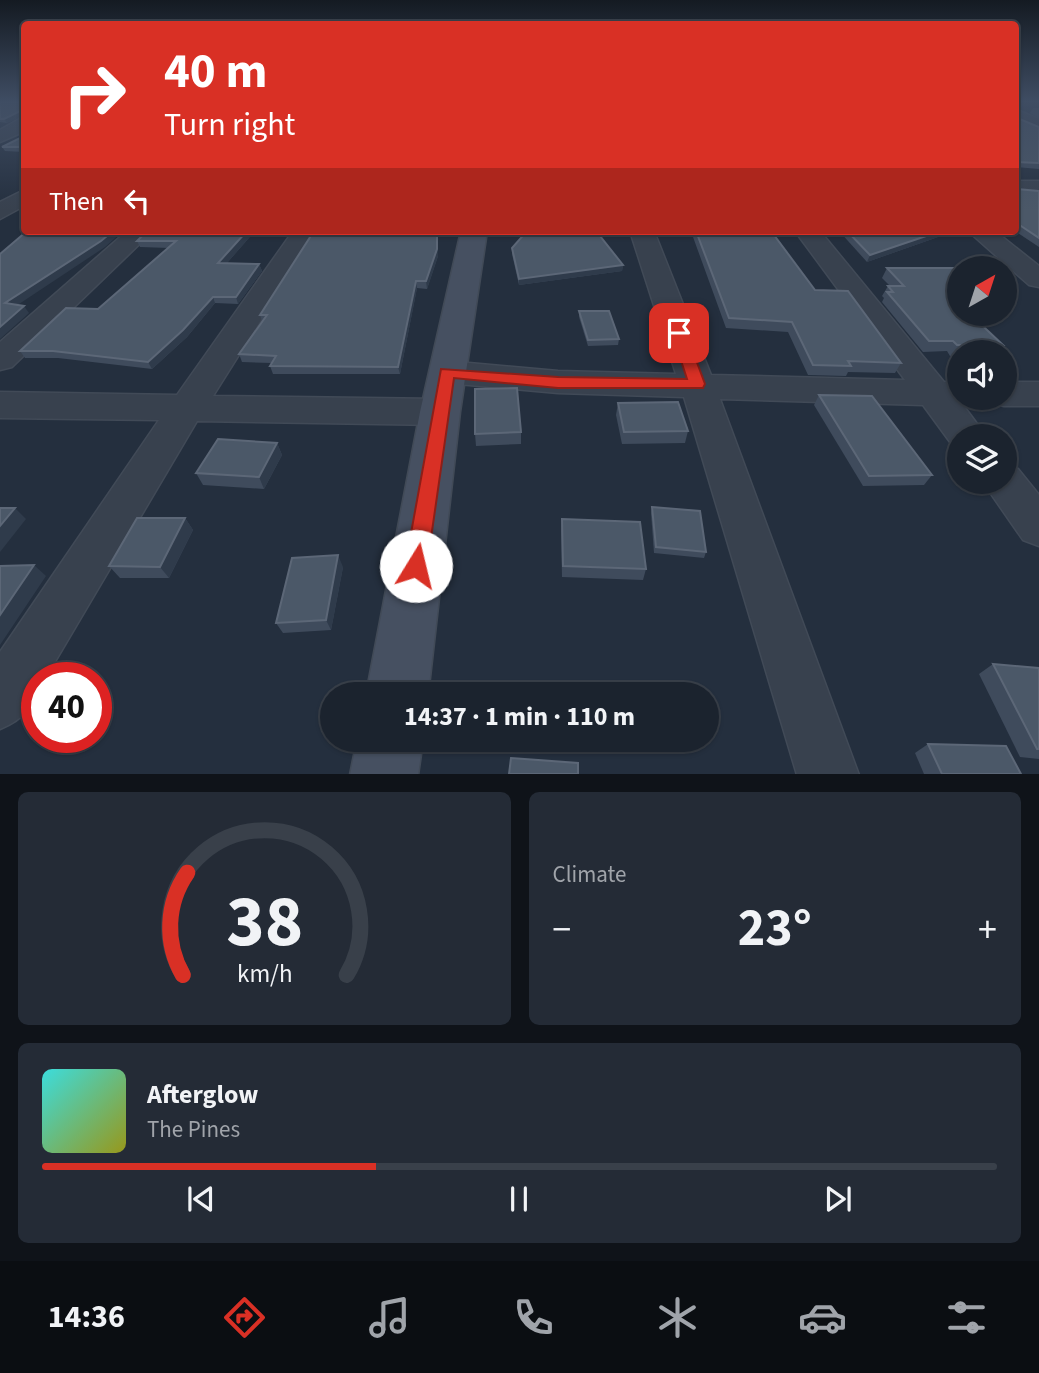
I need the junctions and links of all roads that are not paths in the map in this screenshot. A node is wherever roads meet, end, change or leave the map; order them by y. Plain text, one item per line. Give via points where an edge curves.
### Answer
1 (1019, 187) edge
2 (1039, 187) edge
3 (0, 197) edge
4 (21, 197) edge
5 (21, 199) edge
6 (0, 212) edge
7 (137, 235) edge
8 (302, 235) edge
9 (473, 235) edge
10 (643, 235) edge
11 (810, 235) edge
12 (985, 235) edge
13 (1039, 279) edge
14 (0, 360) edge
15 (697, 384) junction
16 (443, 392) junction
17 (947, 393) edge
18 (1017, 394) edge
19 (1039, 394) edge
20 (0, 405) edge
21 (186, 409) junction
22 (1013, 494) edge
23 (1039, 527) edge
24 (399, 682) edge
25 (0, 701) edge
26 (388, 752) edge
27 (384, 774) edge
28 (828, 774) edge

1 - 2 street
3 - 4 street
5 - 6 street
7 - 14 street
8 - 21 street
9 - 16 street
10 - 15 street
11 - 17 street
12 - 13 street
15 - 16 street via 558,382
15 - 17 street
15 - 28 street
16 - 21 street
16 - 24 street
18 - 19 street
20 - 21 street
21 - 25 street
22 - 23 street
26 - 27 street

